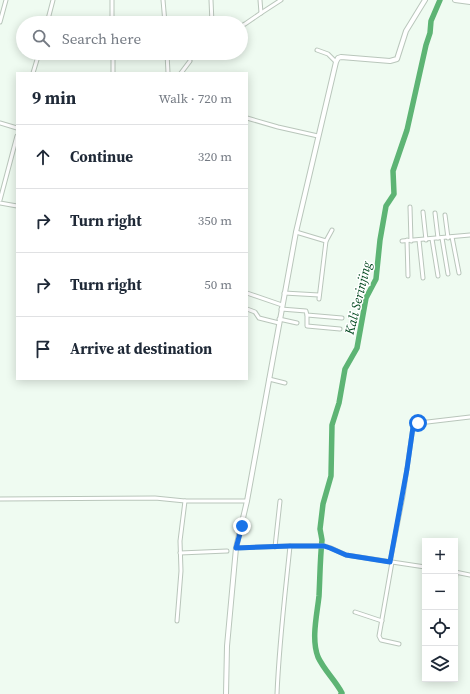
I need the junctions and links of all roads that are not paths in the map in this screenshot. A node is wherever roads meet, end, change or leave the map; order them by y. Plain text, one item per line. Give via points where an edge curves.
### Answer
1 (6, 0) edge
2 (53, 0) edge
3 (112, 0) edge
4 (163, 0) edge
5 (211, 0) edge
6 (260, 0) edge
7 (281, 0) edge
8 (425, 0) edge
9 (455, 0) edge
10 (470, 2) edge
11 (261, 12) junction
12 (49, 16) edge
13 (112, 16) edge
14 (164, 16) edge
15 (212, 16) edge
16 (0, 22) edge
17 (248, 22) edge
18 (317, 50) dead end
19 (37, 60) edge
20 (113, 60) edge
21 (167, 60) edge
22 (190, 61) dead end
23 (336, 62) junction
24 (34, 72) edge
25 (113, 72) edge
26 (168, 72) edge
27 (182, 72) edge
28 (248, 118) edge
29 (0, 123) edge
30 (16, 128) edge
31 (318, 136) junction
32 (16, 140) edge
33 (0, 201) edge
34 (16, 206) edge
35 (410, 206) dead end
36 (423, 212) dead end
37 (436, 213) dead end
38 (445, 215) dead end
39 (332, 230) dead end
40 (296, 232) junction
41 (470, 235) edge
42 (452, 237) junction
43 (440, 238) junction
44 (448, 238) junction
45 (432, 239) junction
46 (406, 240) junction
47 (411, 240) junction
48 (419, 240) junction
49 (426, 240) junction
50 (326, 241) junction
51 (402, 241) dead end
52 (459, 273) dead end
53 (448, 274) dead end
54 (408, 276) dead end
55 (438, 276) dead end
56 (423, 278) dead end
57 (248, 293) edge
58 (284, 293) junction
59 (281, 307) junction
60 (248, 310) edge
61 (307, 315) junction
62 (342, 318) dead end
63 (279, 321) junction
64 (297, 323) dead end
65 (340, 328) dead end
66 (269, 379) junction
67 (285, 383) dead end
68 (470, 417) edge
69 (0, 499) edge
70 (184, 501) junction
71 (247, 501) junction
72 (280, 501) dead end
73 (290, 546) junction
74 (275, 547) junction
75 (236, 548) junction
76 (227, 551) dead end
77 (180, 553) junction
78 (391, 562) junction
79 (422, 567) edge
80 (458, 573) edge
81 (470, 575) edge
82 (355, 612) dead end
83 (178, 621) dead end
84 (382, 622) junction
85 (399, 644) dead end
86 (226, 694) edge
87 (277, 694) edge

1 - 16 street
2 - 12 street
3 - 13 street
4 - 14 street
5 - 15 street
6 - 11 street
7 - 11 street
8 - 23 street via 406,30 396,60 341,57
9 - 10 street
11 - 17 street
18 - 23 street via 328,54
19 - 24 street
20 - 25 street
21 - 26 street
22 - 27 street
23 - 31 street
28 - 31 street
29 - 30 street
31 - 40 street
32 - 33 street
33 - 34 street
35 - 47 street
36 - 49 street
37 - 43 street
38 - 44 street
39 - 50 street
40 - 50 street
40 - 58 street
41 - 42 street
42 - 44 street
42 - 52 street
43 - 44 street
43 - 45 street
43 - 53 street
45 - 49 street
45 - 55 street
46 - 47 street
46 - 51 street
46 - 54 street
47 - 48 street
48 - 49 street
48 - 56 street
50 - 58 street via 319,297
57 - 59 street
58 - 59 street
59 - 61 street via 306,311
59 - 63 street
60 - 63 street via 255,312 259,318
61 - 62 street
61 - 65 street via 307,326
63 - 64 street
63 - 66 street
66 - 67 street
66 - 71 street
68 - 78 street via 418,423 413,427
69 - 70 street via 155,498
70 - 71 street
70 - 77 street
71 - 75 street
72 - 74 street
73 - 74 street
73 - 78 street via 324,546 346,555
73 - 87 street
74 - 75 street
75 - 86 street via 227,640
76 - 77 street
77 - 83 street
78 - 79 street
78 - 84 street
80 - 81 street
82 - 84 street
84 - 85 street via 380,639

